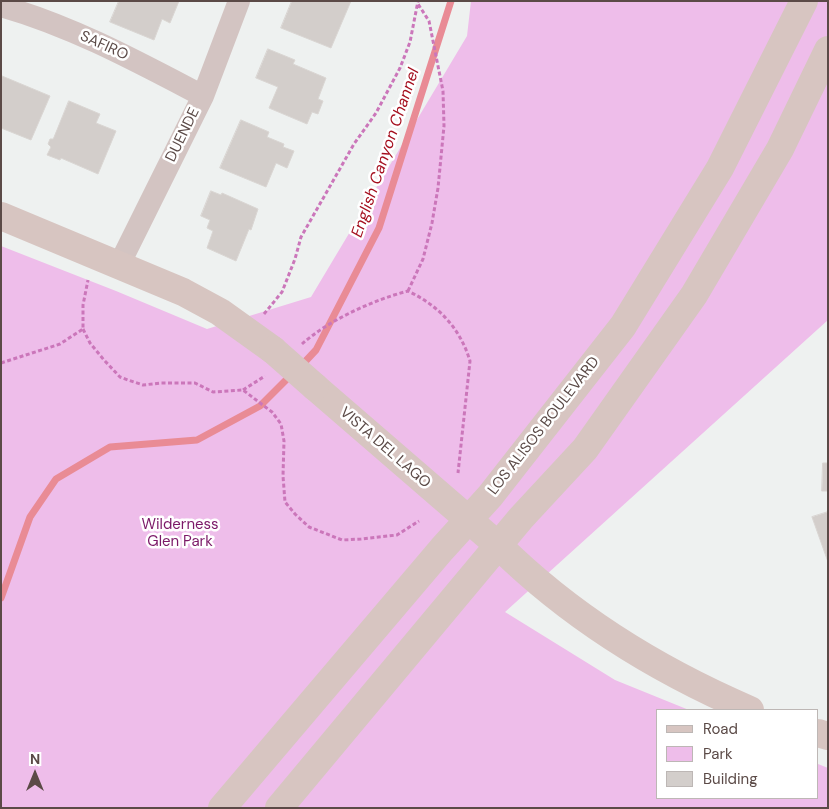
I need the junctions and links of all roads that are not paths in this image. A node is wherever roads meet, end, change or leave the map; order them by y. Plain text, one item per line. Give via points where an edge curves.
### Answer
1 (239, 1) edge
2 (804, 1) edge
3 (1, 6) edge
4 (828, 50) edge
5 (203, 96) junction
6 (1, 216) edge
7 (120, 265) junction
8 (468, 520) junction
9 (499, 546) junction
10 (748, 709) edge
11 (222, 808) edge
12 (279, 808) edge

1 - 5 street, DUENDE
2 - 8 main road, LOS ALISOS BOULEVARD via 720,168 623,326
3 - 5 street, SAFIRO via 118,51
4 - 9 main road via 780,149 694,296 585,449
5 - 7 street, DUENDE
6 - 7 main road, VISTA DEL LAGO
7 - 8 main road, VISTA DEL LAGO, bridge via 220,312 273,350
8 - 9 main road, VISTA DEL LAGO
8 - 11 main road, LOS ALISOS BOULEVARD
9 - 10 main road, VISTA DEL LAGO via 573,609 625,646 707,691
9 - 12 main road

